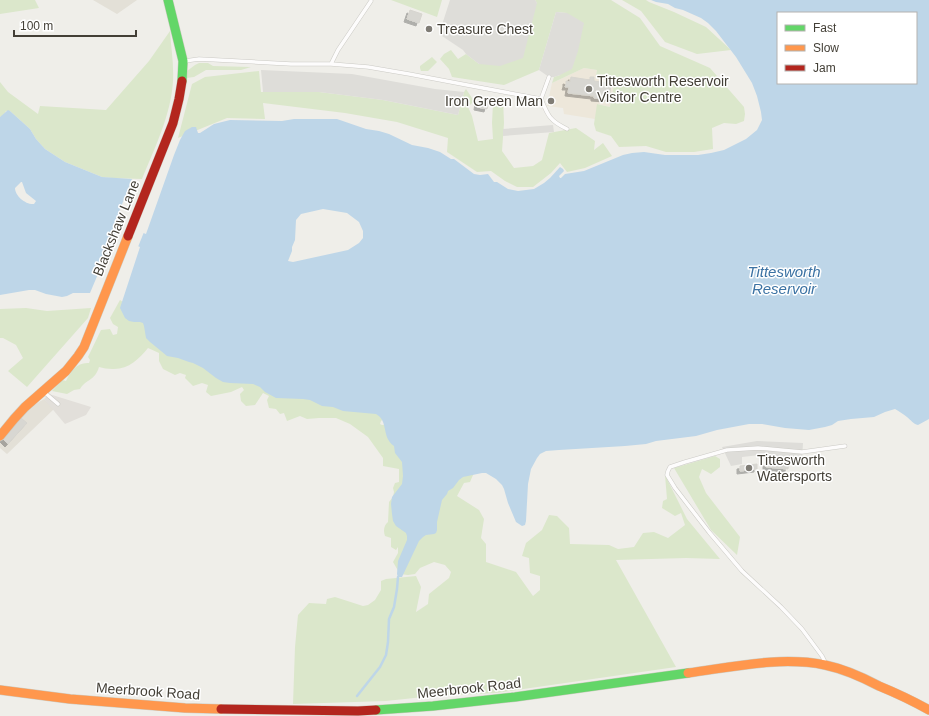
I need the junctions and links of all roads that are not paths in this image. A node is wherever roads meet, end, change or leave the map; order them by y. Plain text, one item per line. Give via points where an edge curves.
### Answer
1 (168, 0) edge
2 (371, 2) dead end
3 (183, 61) junction
4 (331, 64) junction
5 (549, 77) dead end
6 (541, 99) junction
7 (567, 128) dead end
8 (43, 391) junction
9 (58, 404) dead end
10 (0, 436) edge
11 (845, 446) dead end
12 (826, 665) junction
13 (0, 690) edge
14 (929, 710) edge

1 - 3 street, Blackshaw Lane
2 - 4 lane
3 - 4 lane via 199,59
3 - 8 street, Blackshaw Lane via 182,82 173,122 84,347 63,375
4 - 6 lane via 368,67
5 - 6 lane
6 - 7 lane via 547,114 556,124
8 - 9 lane
8 - 10 street, Blackshaw Lane
11 - 12 lane via 802,452 758,448 727,450 670,467 668,471 674,488 709,532 742,571 802,629
12 - 13 street, Meerbrook Road via 805,662 755,664 515,697 358,711 185,708 70,699
12 - 14 street, Meerbrook Road via 849,672

